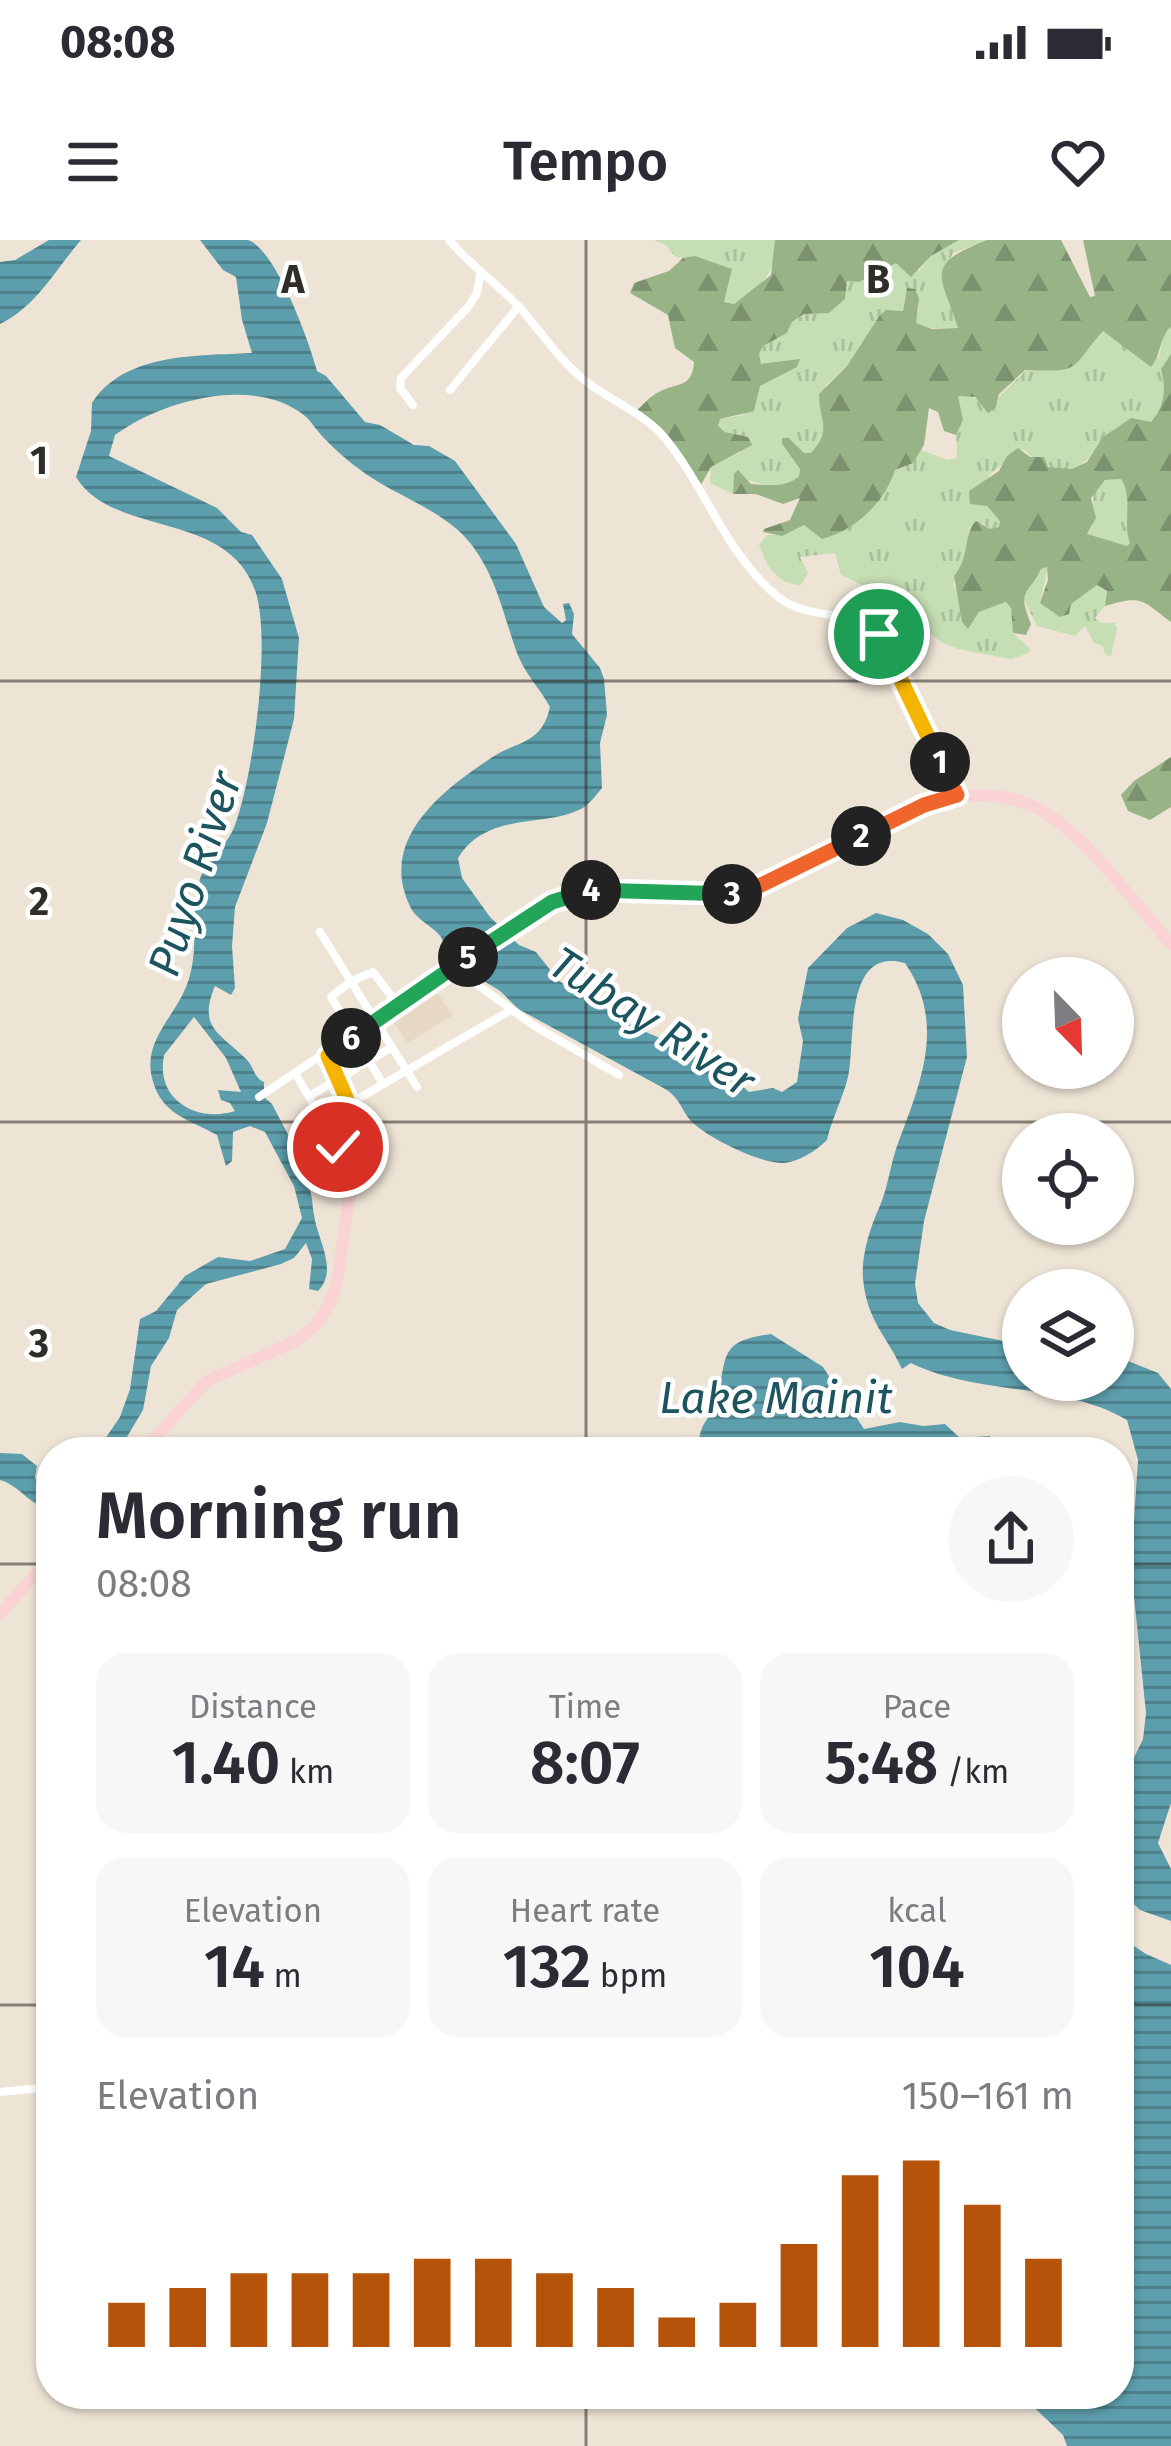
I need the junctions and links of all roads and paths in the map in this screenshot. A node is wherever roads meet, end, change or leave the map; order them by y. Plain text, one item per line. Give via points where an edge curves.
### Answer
1 (448, 240) edge
2 (480, 273) junction
3 (518, 307) junction
4 (450, 390) dead end
5 (413, 405) dead end
6 (957, 795) junction
7 (320, 932) dead end
8 (1171, 944) edge
9 (350, 982) junction
10 (475, 983) dead end
11 (398, 1005) junction
12 (511, 1010) junction
13 (375, 1021) junction
14 (354, 1036) junction
15 (392, 1047) junction
16 (328, 1056) junction
17 (370, 1061) junction
18 (406, 1070) junction
19 (295, 1073) junction
20 (620, 1075) dead end
21 (337, 1080) junction
22 (383, 1084) junction
23 (417, 1087) dead end
24 (310, 1096) junction
25 (259, 1097) dead end
26 (348, 1103) junction
27 (322, 1117) junction
28 (355, 1165) junction
29 (156, 1437) edge
30 (36, 1574) edge
31 (0, 1614) edge
32 (36, 2088) edge
33 (0, 2092) edge

1 - 2 street
2 - 3 street
2 - 5 street via 469,307 401,378
3 - 4 street
3 - 6 street via 586,382 663,436 778,597 874,628
6 - 8 main road via 1006,799 1052,818
6 - 11 main road via 740,892 590,890 552,902
7 - 9 street
9 - 11 street via 376,973
9 - 13 street
9 - 14 street via 331,997
10 - 12 street
11 - 13 main road
12 - 18 street
12 - 20 street
13 - 14 main road
13 - 15 street
14 - 16 main road
14 - 17 street
15 - 17 street
15 - 18 street
16 - 19 street
16 - 21 main road
17 - 21 street
17 - 22 street
18 - 22 street
18 - 23 street
19 - 24 street
19 - 25 street
21 - 24 street
21 - 26 main road
22 - 26 street
24 - 27 street
26 - 27 street
26 - 28 main road
27 - 28 street
28 - 29 main road via 337,1282 320,1321 287,1346 207,1382
30 - 31 main road
32 - 33 street

